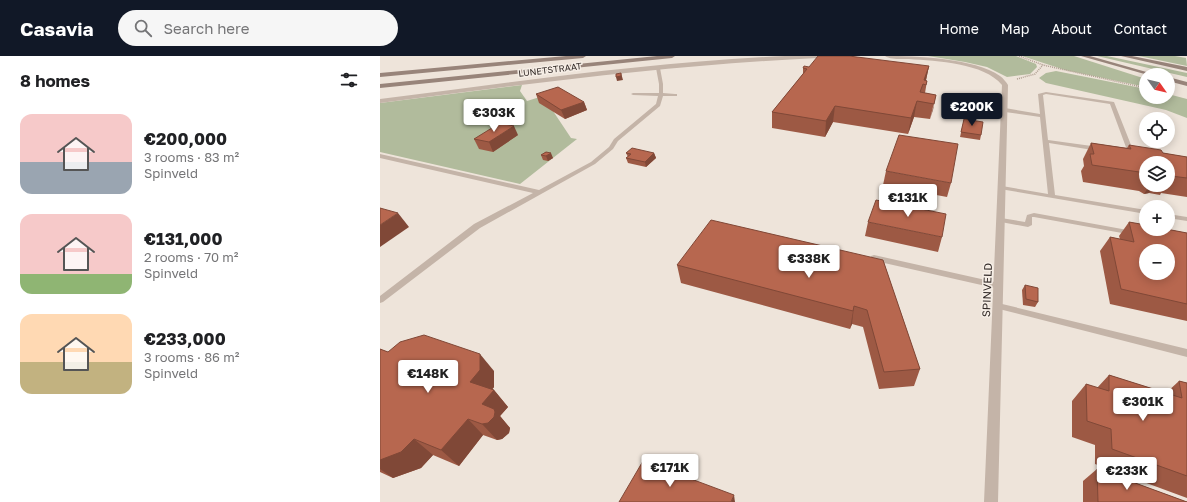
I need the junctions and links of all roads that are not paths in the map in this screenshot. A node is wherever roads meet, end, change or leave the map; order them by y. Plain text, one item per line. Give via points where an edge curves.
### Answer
1 (583, 56) edge
2 (672, 56) edge
3 (818, 56) edge
4 (888, 56) edge
5 (1084, 56) edge
6 (1124, 56) edge
7 (658, 68) junction
8 (1187, 69) edge
9 (1139, 71) edge
10 (380, 75) edge
11 (1175, 81) edge
12 (1187, 84) edge
13 (380, 86) edge
14 (661, 93) junction
15 (632, 94) dead end
16 (675, 95) dead end
17 (380, 101) edge
18 (1005, 110) junction
19 (1042, 116) junction
20 (1046, 141) junction
21 (1104, 150) edge
22 (1118, 152) edge
23 (380, 156) edge
24 (1002, 188) junction
25 (539, 192) junction
26 (1052, 196) junction
27 (1139, 211) edge
28 (1175, 217) edge
29 (1001, 220) junction
30 (1187, 220) edge
31 (1139, 235) edge
32 (865, 256) edge
33 (999, 286) junction
34 (380, 300) edge
35 (998, 306) junction
36 (1187, 353) edge
37 (991, 502) edge

1 - 10 main road, LUNETSTRAAT
2 - 13 main road, LUNETSTRAAT
3 - 7 street, LUNETSTRAAT via 709,62
4 - 18 street, SPINVELD via 972,66 988,71 1003,80 1006,88
5 - 9 main road
6 - 8 main road
7 - 14 lane
7 - 17 street, LUNETSTRAAT
11 - 12 main road
14 - 15 lane
14 - 16 lane
14 - 25 lane via 656,106 593,163
18 - 19 lane
18 - 24 street, SPINVELD
19 - 20 lane
19 - 22 lane via 1042,93 1110,102 1130,150
20 - 21 lane
20 - 26 lane
23 - 25 lane
24 - 26 lane
24 - 29 street, SPINVELD
25 - 34 lane via 476,226
26 - 27 lane
28 - 30 lane
29 - 31 lane via 1027,225 1029,216 1034,215
29 - 33 street, SPINVELD
32 - 33 lane
33 - 35 street, SPINVELD
35 - 36 lane
35 - 37 street, SPINVELD

